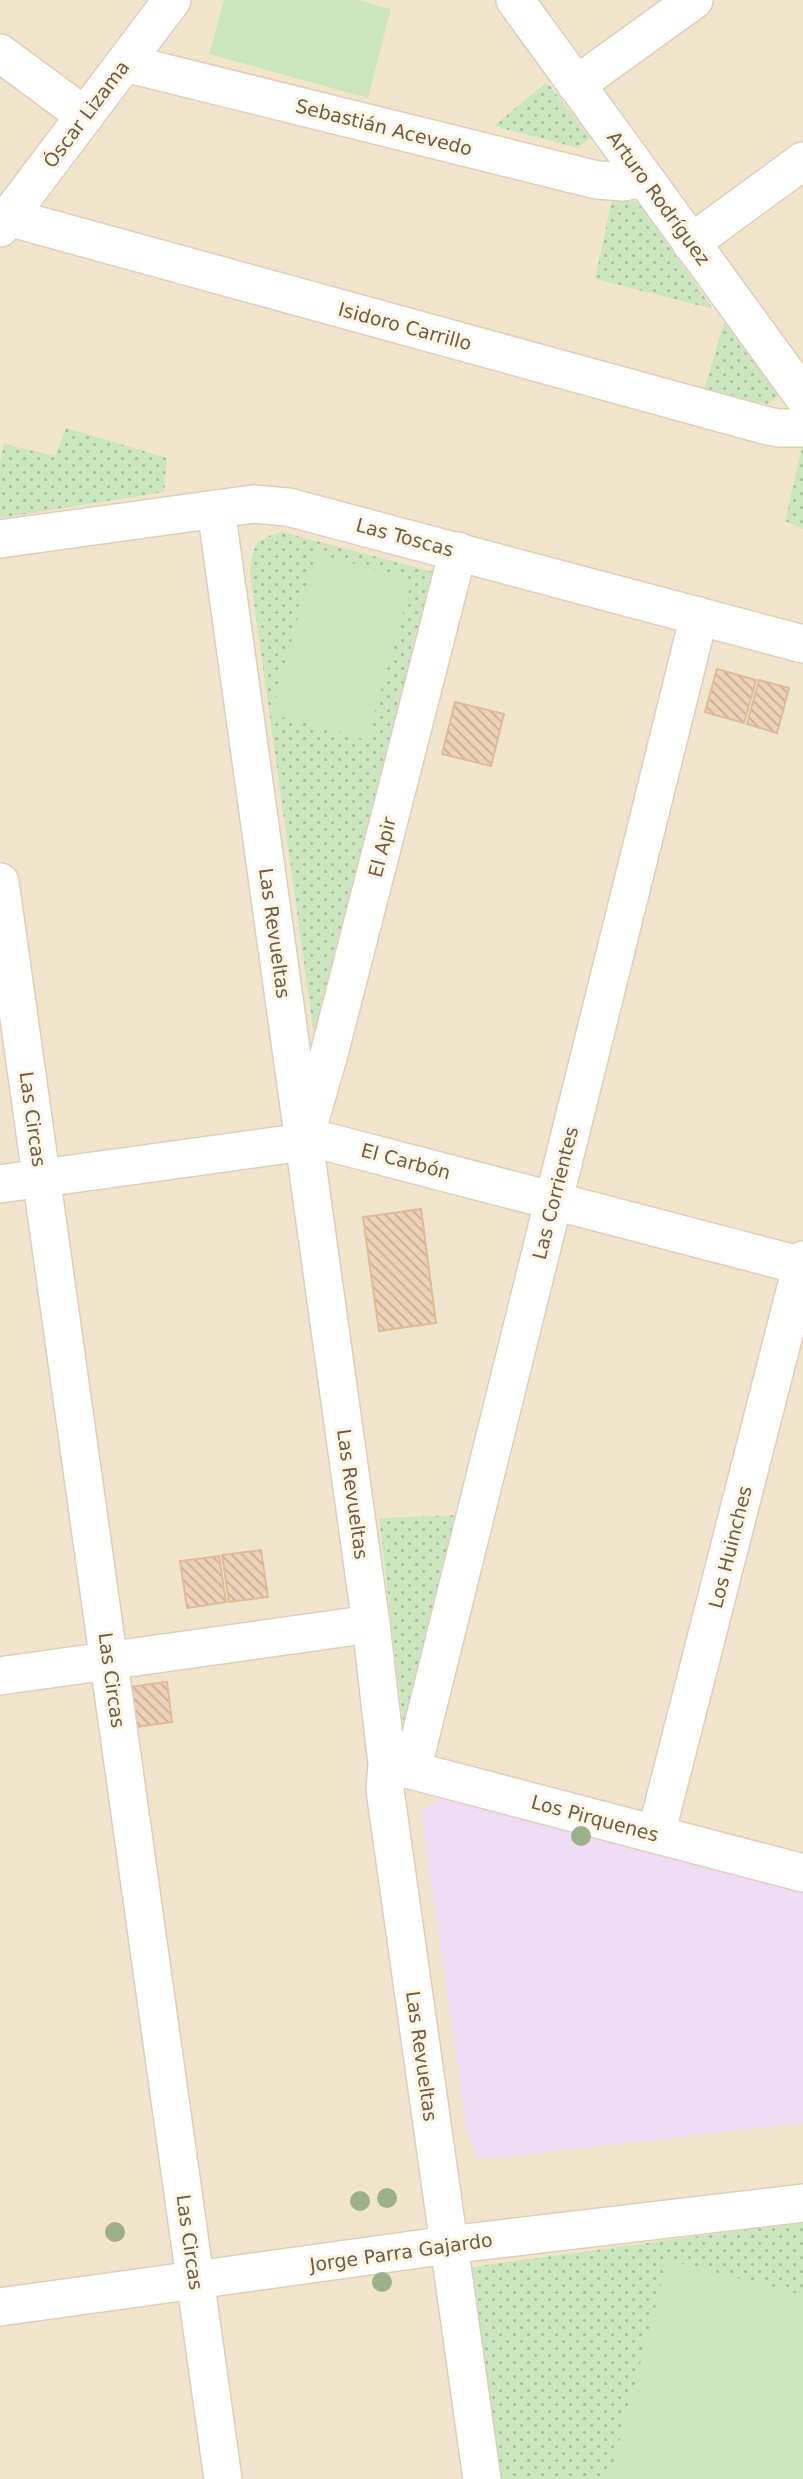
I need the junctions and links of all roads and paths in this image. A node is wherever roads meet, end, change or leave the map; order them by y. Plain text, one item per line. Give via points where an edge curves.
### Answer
1 (172, 0) edge
2 (515, 0) edge
3 (694, 0) edge
4 (0, 52) edge
5 (125, 63) junction
6 (576, 85) junction
7 (85, 116) junction
8 (803, 161) edge
9 (643, 178) junction
10 (4, 223) edge
11 (691, 243) junction
12 (803, 403) edge
13 (216, 509) junction
14 (0, 539) edge
15 (458, 551) junction
16 (699, 616) junction
17 (803, 644) edge
18 (0, 882) edge
19 (304, 1142) junction
20 (41, 1178) junction
21 (0, 1184) edge
22 (553, 1200) junction
23 (803, 1264) edge
24 (371, 1624) junction
25 (109, 1661) junction
26 (0, 1676) edge
27 (399, 1767) junction
28 (656, 1834) junction
29 (803, 1873) edge
30 (803, 2203) edge
31 (448, 2245) junction
32 (195, 2281) junction
33 (0, 2308) edge
34 (223, 2479) edge
35 (482, 2479) edge

1 - 5 street, Óscar Lizama
2 - 6 street, Arturo Rodríguez
3 - 6 street
4 - 7 street
5 - 7 street, Óscar Lizama
5 - 9 street, Sebastián Acevedo via 597,180
6 - 9 street, Arturo Rodríguez
7 - 10 street, Óscar Lizama
8 - 11 street
9 - 11 street, Arturo Rodríguez
10 - 12 street, Isidoro Carrillo via 764,425 778,428
11 - 12 street, Arturo Rodríguez
13 - 14 street, Las Toscas
13 - 15 street, Las Toscas via 288,506
13 - 19 street, Las Revueltas
15 - 16 street, Las Toscas
15 - 19 street, El Apir
16 - 17 street, Las Toscas
16 - 22 street, Las Corrientes
18 - 20 street, Las Circas
19 - 20 street, El Carbón
19 - 22 street, El Carbón via 349,1146
19 - 24 street, Las Revueltas
20 - 21 street, El Carbón
20 - 25 street, Las Circas
22 - 23 street, El Carbón
22 - 27 street, Las Corrientes
23 - 28 street, Los Huinches
24 - 25 street
24 - 27 street, Las Revueltas
25 - 26 street
25 - 32 street, Las Circas
27 - 28 street, Los Pirquenes
27 - 31 street, Las Revueltas via 384,1776 385,1790
28 - 29 street, Los Pirquenes
30 - 31 street, Jorge Parra Gajardo
31 - 32 street, Jorge Parra Gajardo
31 - 35 street, Las Revueltas
32 - 33 street, Jorge Parra Gajardo
32 - 34 street, Las Circas

